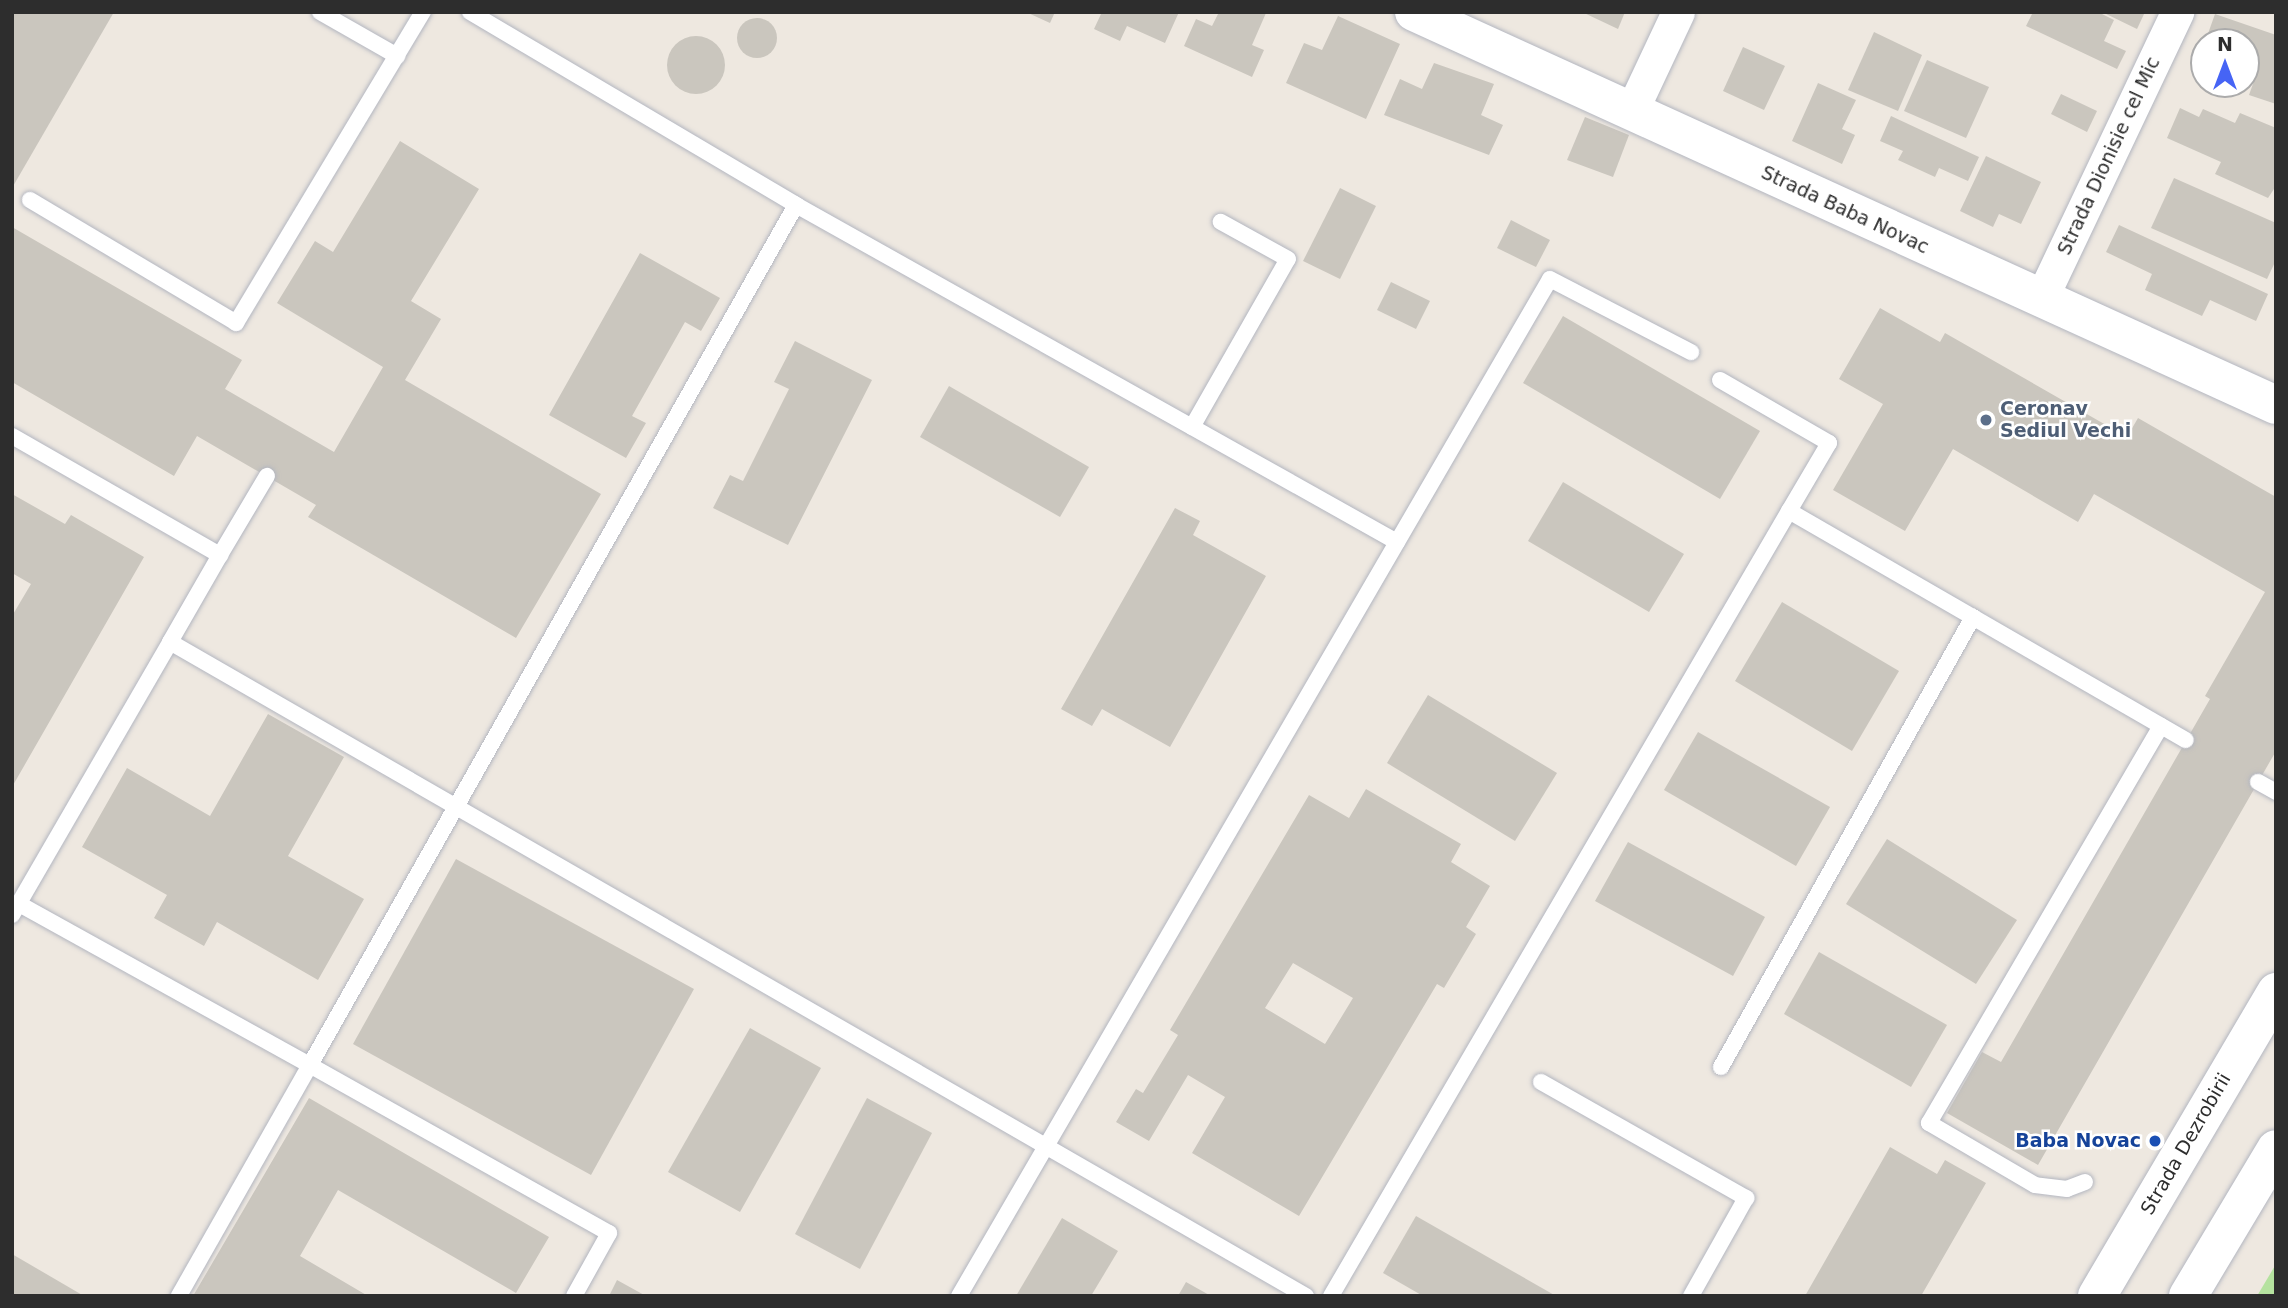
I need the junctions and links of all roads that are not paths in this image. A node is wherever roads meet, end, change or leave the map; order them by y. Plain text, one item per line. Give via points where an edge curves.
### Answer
1 (320, 12) edge
2 (423, 12) edge
3 (470, 12) edge
4 (1414, 12) edge
5 (1678, 12) edge
6 (2177, 12) edge
7 (397, 56) junction
8 (1631, 112) junction
9 (30, 200) dead end
10 (796, 205) junction
11 (1222, 222) dead end
12 (2041, 299) junction
13 (1691, 352) dead end
14 (1720, 380) dead end
15 (2276, 405) edge
16 (1192, 427) junction
17 (12, 436) edge
18 (267, 476) dead end
19 (1789, 511) junction
20 (1397, 542) junction
21 (220, 555) junction
22 (1973, 617) junction
23 (170, 642) junction
24 (2161, 726) junction
25 (2186, 740) dead end
26 (2258, 782) dead end
27 (2276, 792) edge
28 (456, 807) junction
29 (16, 909) edge
30 (2276, 992) edge
31 (310, 1065) junction
32 (1721, 1067) dead end
33 (1541, 1082) dead end
34 (1046, 1146) junction
35 (2276, 1149) edge
36 (2085, 1182) dead end
37 (179, 1296) edge
38 (574, 1296) edge
39 (959, 1296) edge
40 (1306, 1296) edge
41 (1331, 1296) edge
42 (1690, 1296) edge
43 (2097, 1296) edge
44 (2188, 1296) edge

1 - 7 lane
2 - 7 lane
3 - 10 lane
4 - 8 main road, Strada Baba Novac
5 - 8 street
6 - 12 street, Strada Dionisie cel Mic
7 - 9 lane via 236,323
8 - 12 main road, Strada Baba Novac
10 - 16 lane
10 - 28 lane
11 - 16 lane via 1288,259
12 - 15 main road, Strada Baba Novac
13 - 20 lane via 1550,279
14 - 19 lane via 1829,443
16 - 20 lane
17 - 21 lane
18 - 21 lane
19 - 22 lane
19 - 41 lane
20 - 34 lane
21 - 23 lane
22 - 24 lane
22 - 32 lane
23 - 28 lane
23 - 29 lane
24 - 25 lane
24 - 36 lane via 1930,1124 2035,1185 2067,1189
26 - 27 lane
28 - 31 lane
28 - 34 lane
29 - 31 lane
30 - 43 main road, Strada Dezrobirii
31 - 37 lane
31 - 38 lane via 609,1233
33 - 42 lane via 1746,1198
34 - 39 lane
34 - 40 lane
35 - 44 main road

